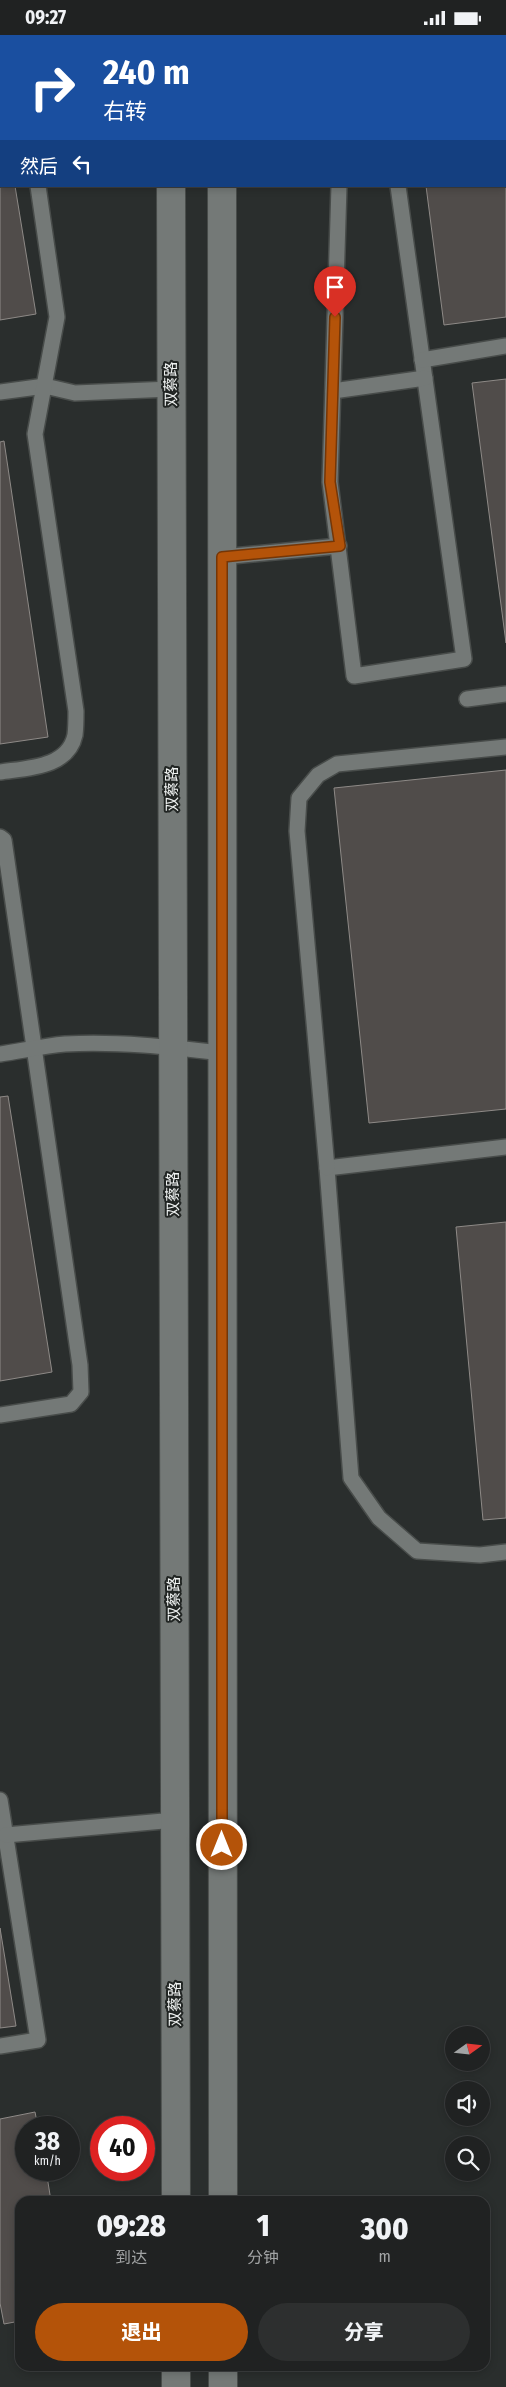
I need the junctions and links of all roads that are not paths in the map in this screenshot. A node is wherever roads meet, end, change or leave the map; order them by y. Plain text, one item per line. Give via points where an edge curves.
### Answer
1 (38, 187) edge
2 (171, 187) edge
3 (222, 187) edge
4 (339, 187) edge
5 (398, 187) edge
6 (506, 346) edge
7 (422, 360) junction
8 (425, 377) junction
9 (44, 386) junction
10 (171, 389) junction
11 (333, 391) junction
12 (0, 392) edge
13 (340, 546) junction
14 (222, 557) junction
15 (506, 694) edge
16 (467, 699) dead end
17 (506, 747) edge
18 (0, 772) edge
19 (0, 837) edge
20 (173, 1048) junction
21 (34, 1049) junction
22 (222, 1053) junction
23 (0, 1054) edge
24 (506, 1147) edge
25 (327, 1168) junction
26 (0, 1415) edge
27 (506, 1552) edge
28 (0, 1800) edge
29 (175, 1820) junction
30 (6, 1835) junction
31 (0, 2046) edge
32 (176, 2196) edge
33 (223, 2196) edge
34 (176, 2371) edge
35 (223, 2371) edge
36 (176, 2387) edge
37 (223, 2387) edge

1 - 9 lane via 57,317
2 - 10 street, 双蔡路
3 - 14 street
4 - 11 lane
5 - 7 lane
6 - 7 lane
7 - 8 lane
8 - 11 lane
8 - 13 lane via 464,659 354,677
9 - 10 lane via 75,393
9 - 12 lane
9 - 18 lane via 35,434 76,711 75,736 68,752 52,763
10 - 20 street, 双蔡路
11 - 13 lane via 330,482
13 - 14 lane
14 - 22 street
15 - 16 lane
17 - 25 lane via 337,764 318,775 299,798 297,831
19 - 21 lane via 4,840
20 - 21 lane via 108,1043 63,1044
20 - 22 lane
20 - 29 street, 双蔡路
21 - 23 lane
21 - 26 lane via 82,1392 71,1404
22 - 33 street
24 - 25 lane
25 - 27 lane via 351,1478 379,1518 417,1551 480,1555
28 - 30 lane
29 - 30 lane
29 - 32 street, 双蔡路
30 - 31 lane via 38,2040
34 - 36 street
35 - 37 street

